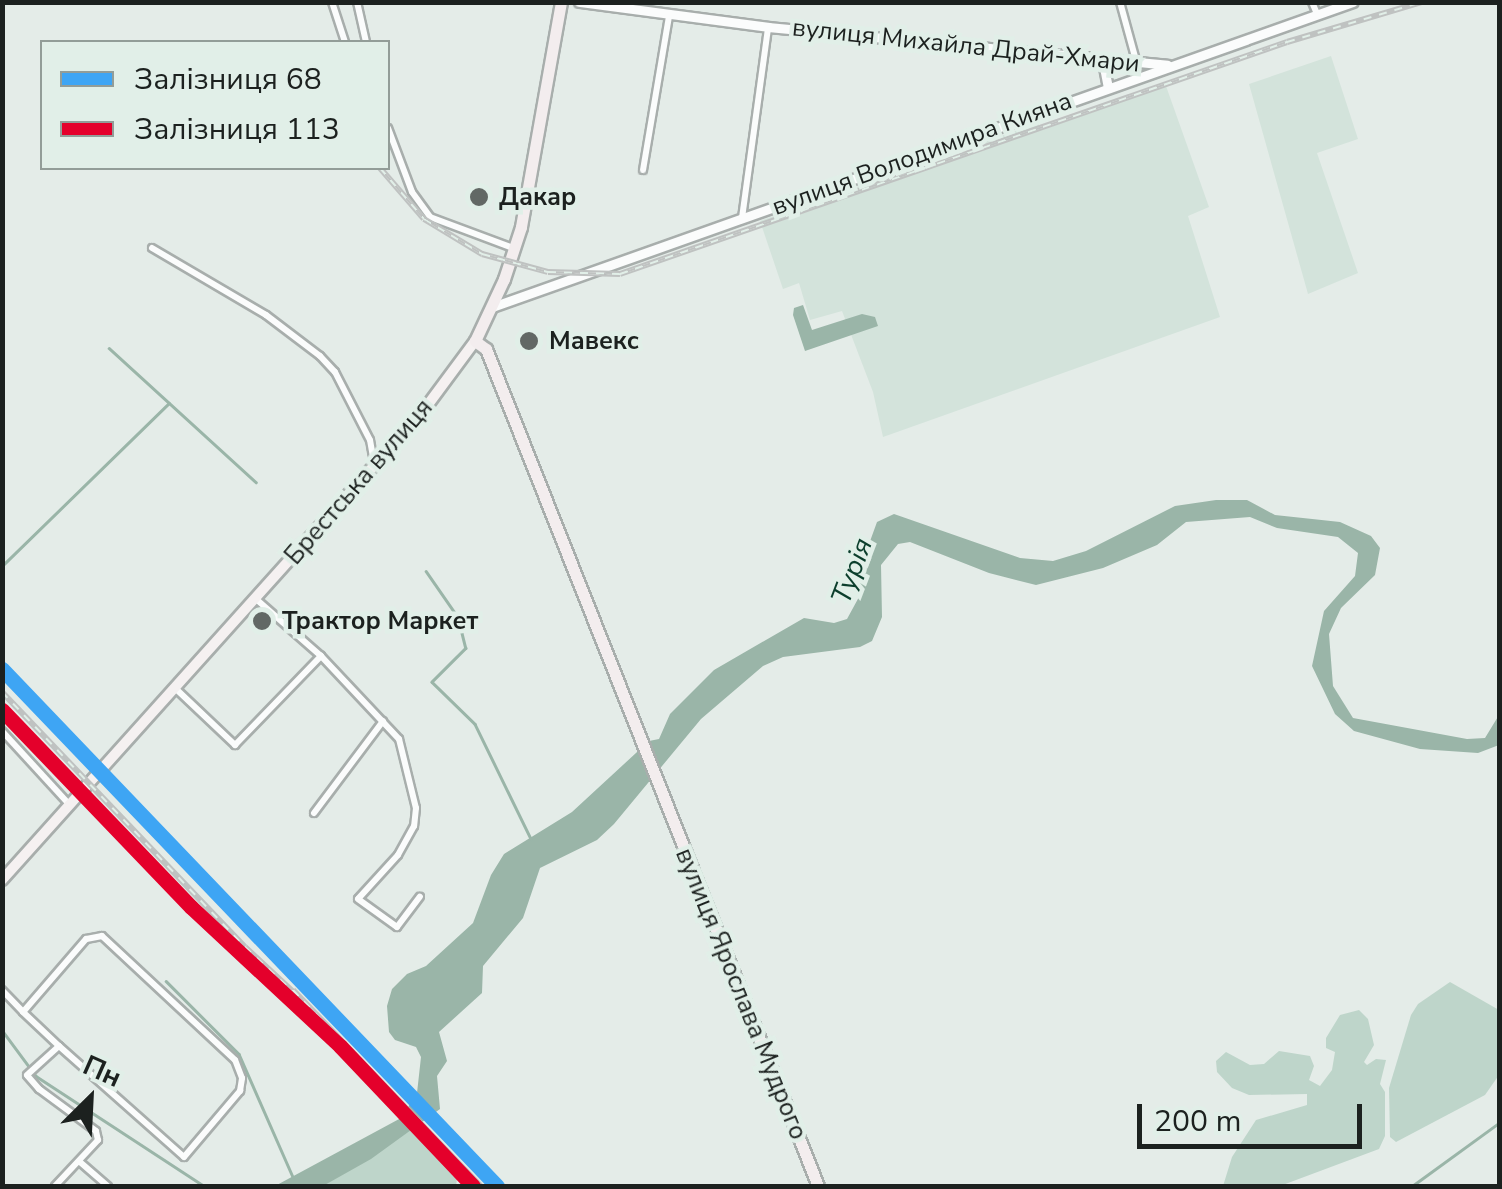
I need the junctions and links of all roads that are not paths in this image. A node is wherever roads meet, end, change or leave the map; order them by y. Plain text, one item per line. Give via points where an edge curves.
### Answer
1 (332, 2) edge
2 (357, 2) edge
3 (561, 2) edge
4 (579, 2) edge
5 (1120, 2) edge
6 (1312, 2) edge
7 (1353, 2) edge
8 (1317, 14) junction
9 (669, 16) junction
10 (768, 27) junction
11 (344, 40) edge
12 (366, 40) edge
13 (1103, 62) junction
14 (1137, 64) junction
15 (1175, 65) junction
16 (1108, 88) junction
17 (390, 133) edge
18 (643, 170) dead end
19 (742, 218) junction
20 (152, 248) dead end
21 (515, 248) junction
22 (492, 308) junction
23 (475, 341) junction
24 (374, 464) junction
25 (256, 598) junction
26 (321, 656) junction
27 (176, 688) junction
28 (383, 721) junction
29 (2, 731) edge
30 (70, 805) junction
31 (314, 813) dead end
32 (2, 880) edge
33 (420, 898) dead end
34 (2, 990) edge
35 (23, 1012) junction
36 (59, 1046) junction
37 (80, 1162) junction
38 (55, 1186) edge
39 (108, 1186) edge
40 (818, 1186) edge

1 - 11 street
2 - 12 street
3 - 21 highway, Брестська вулиця
4 - 9 main road, вулиця Михайла Драй-Хмари
5 - 14 street
6 - 8 street
7 - 8 main road, вулиця Володимира Кияна
8 - 15 main road, вулиця Володимира Кияна
9 - 10 main road, вулиця Михайла Драй-Хмари
9 - 18 street
10 - 13 main road, вулиця Михайла Драй-Хмари
10 - 19 street
13 - 14 main road, вулиця Михайла Драй-Хмари
13 - 16 main road
14 - 15 main road, вулиця Михайла Драй-Хмари
15 - 16 main road, вулиця Володимира Кияна
16 - 19 main road, вулиця Володимира Кияна
17 - 21 street via 412,192 430,217
19 - 22 main road, вулиця Володимира Кияна
20 - 24 street via 266,314 320,356 370,440
21 - 22 highway, Брестська вулиця
22 - 23 highway, Брестська вулиця
23 - 24 main road, Брестська вулиця
23 - 40 highway, вулиця Ярослава Мудрого via 486,350
24 - 25 main road, Брестська вулиця
25 - 26 street
25 - 27 main road, Брестська вулиця
26 - 27 street via 235,745
26 - 28 street
27 - 30 main road, Брестська вулиця
28 - 31 street
28 - 33 street via 399,739 416,820 404,846 358,899 397,927
29 - 30 street
30 - 32 main road, Брестська вулиця
34 - 35 street
35 - 36 street
35 - 36 street via 86,940 102,936 235,1060 240,1091 184,1156
36 - 37 street via 27,1074 96,1131 98,1140
37 - 38 street
37 - 39 street

